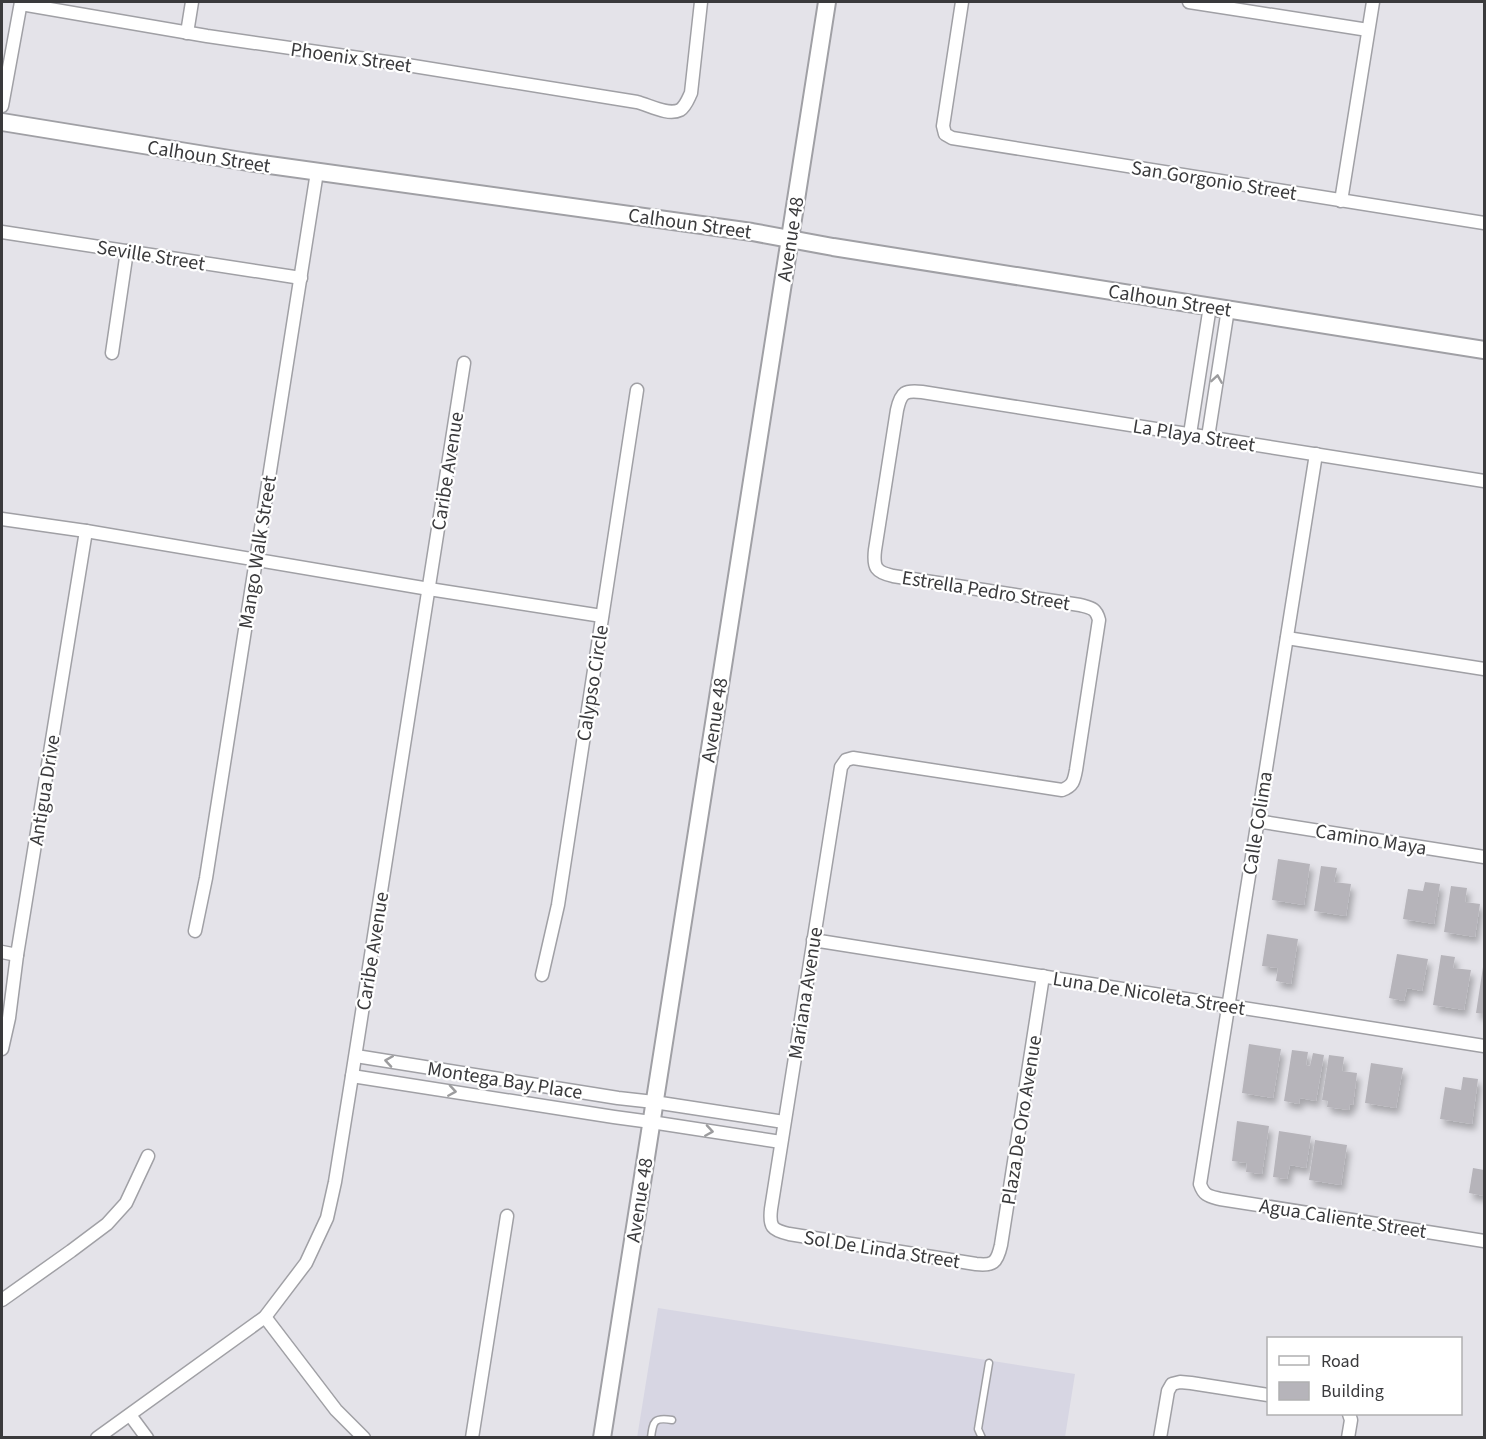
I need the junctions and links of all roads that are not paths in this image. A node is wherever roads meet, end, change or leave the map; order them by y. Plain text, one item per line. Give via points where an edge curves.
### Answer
1 (192, 2) edge
2 (701, 2) edge
3 (827, 2) edge
4 (962, 2) edge
5 (1189, 2) edge
6 (1373, 2) edge
7 (21, 3) edge
8 (1368, 30) junction
9 (187, 33) junction
10 (2, 106) edge
11 (2, 122) edge
12 (317, 171) junction
13 (1341, 201) junction
14 (1485, 223) edge
15 (2, 232) edge
16 (790, 239) junction
17 (127, 251) junction
18 (301, 278) junction
19 (1210, 306) junction
20 (1228, 309) junction
21 (1485, 350) edge
22 (112, 353) dead end
23 (464, 363) dead end
24 (637, 390) dead end
25 (1190, 434) junction
26 (1208, 437) junction
27 (1316, 454) junction
28 (1485, 481) edge
29 (2, 519) edge
30 (86, 531) junction
31 (256, 560) junction
32 (876, 569) joint
33 (429, 589) junction
34 (602, 616) junction
35 (1287, 638) junction
36 (1485, 669) edge
37 (846, 760) joint
38 (1257, 821) junction
39 (1485, 857) edge
40 (195, 931) dead end
41 (813, 940) junction
42 (2, 952) edge
43 (17, 955) junction
44 (542, 975) dead end
45 (1043, 976) junction
46 (1228, 1005) junction
47 (1485, 1046) edge
48 (2, 1048) edge
49 (356, 1056) junction
50 (352, 1076) junction
51 (654, 1102) junction
52 (651, 1122) junction
53 (784, 1122) junction
54 (781, 1142) junction
55 (148, 1156) dead end
56 (1203, 1192) joint
57 (507, 1216) dead end
58 (772, 1228) joint
59 (1485, 1241) edge
60 (994, 1263) joint
61 (2, 1300) edge
62 (265, 1317) junction
63 (988, 1363) dead end
64 (1267, 1395) edge
65 (130, 1414) junction
66 (1349, 1415) edge
67 (672, 1420) dead end
68 (97, 1437) edge
69 (147, 1437) edge
70 (364, 1437) edge
71 (472, 1437) edge
72 (602, 1437) edge
73 (651, 1437) edge
74 (982, 1437) edge
75 (1160, 1437) edge
76 (1348, 1437) edge

1 - 9 street
2 - 9 street, Phoenix Street via 691,93 686,105 669,112 625,100
3 - 16 street, Avenue 48
4 - 13 street, San Gorgonio Street via 943,126 945,134 952,138
5 - 8 street
6 - 8 street
7 - 9 street, Phoenix Street
7 - 10 street
8 - 13 street
11 - 12 street, Calhoun Street
12 - 16 street, Calhoun Street
12 - 18 street, Mango Walk Street
13 - 14 street, San Gorgonio Street
15 - 17 street, Seville Street
16 - 19 street, Calhoun Street
16 - 51 street, Avenue 48
17 - 18 street, Seville Street
17 - 22 street
18 - 31 street, Mango Walk Street
19 - 20 street, Calhoun Street
19 - 25 street
20 - 21 street, Calhoun Street
26 -> 20 street
23 - 33 street, Caribe Avenue
24 - 34 street, Calypso Circle
25 - 26 street, La Playa Street
25 - 32 street, La Playa Street via 922,392 904,393 899,400 888,468 875,550
26 - 27 street, La Playa Street
27 - 28 street, La Playa Street
27 - 35 street, Calle Colima
29 - 30 street
30 - 31 street
30 - 43 street, Antigua Drive
31 - 33 street
31 - 40 street, Mango Walk Street
32 - 37 street, Estrella Pedro Street via 893,576 1080,605 1097,612 1098,630 1074,781 1069,787 1051,789 864,759
33 - 34 street
33 - 49 street, Caribe Avenue
34 - 44 street, Calypso Circle via 558,905
35 - 36 street
35 - 38 street, Calle Colima
37 - 41 street, Mariana Avenue via 841,767
38 - 39 street, Camino Maya
38 - 46 street, Calle Colima
41 - 45 street, Luna De Nicoleta Street
41 - 53 street, Mariana Avenue
42 - 43 street
43 - 48 street, Antigua Drive
45 - 46 street, Luna De Nicoleta Street
45 - 60 street, Plaza De Oro Avenue via 1001,1245
46 - 47 street, Luna De Nicoleta Street
46 - 56 street, Calle Colima via 1200,1184
49 - 50 street, Caribe Avenue
51 -> 49 street, Montega Bay Place
50 -> 52 street, Montega Bay Place
50 - 62 street, Caribe Avenue via 327,1218 306,1263
51 - 52 street, Avenue 48
51 - 53 street, Montega Bay Place
52 -> 54 street, Montega Bay Place
52 - 72 street, Avenue 48
53 - 54 street, Mariana Avenue
54 - 58 street, Mariana Avenue
55 - 61 street via 126,1203 107,1224
56 - 59 street, Agua Caliente Street via 1220,1199
57 - 71 street
58 - 60 street, Sol De Linda Street via 976,1264
62 - 65 street, Caribe Avenue
62 - 70 street via 336,1410
63 - 74 lane via 978,1429
64 - 75 street via 1191,1383 1172,1384
65 - 68 street, Caribe Avenue
65 - 69 street
66 - 76 street
67 - 73 lane via 661,1418 654,1422

